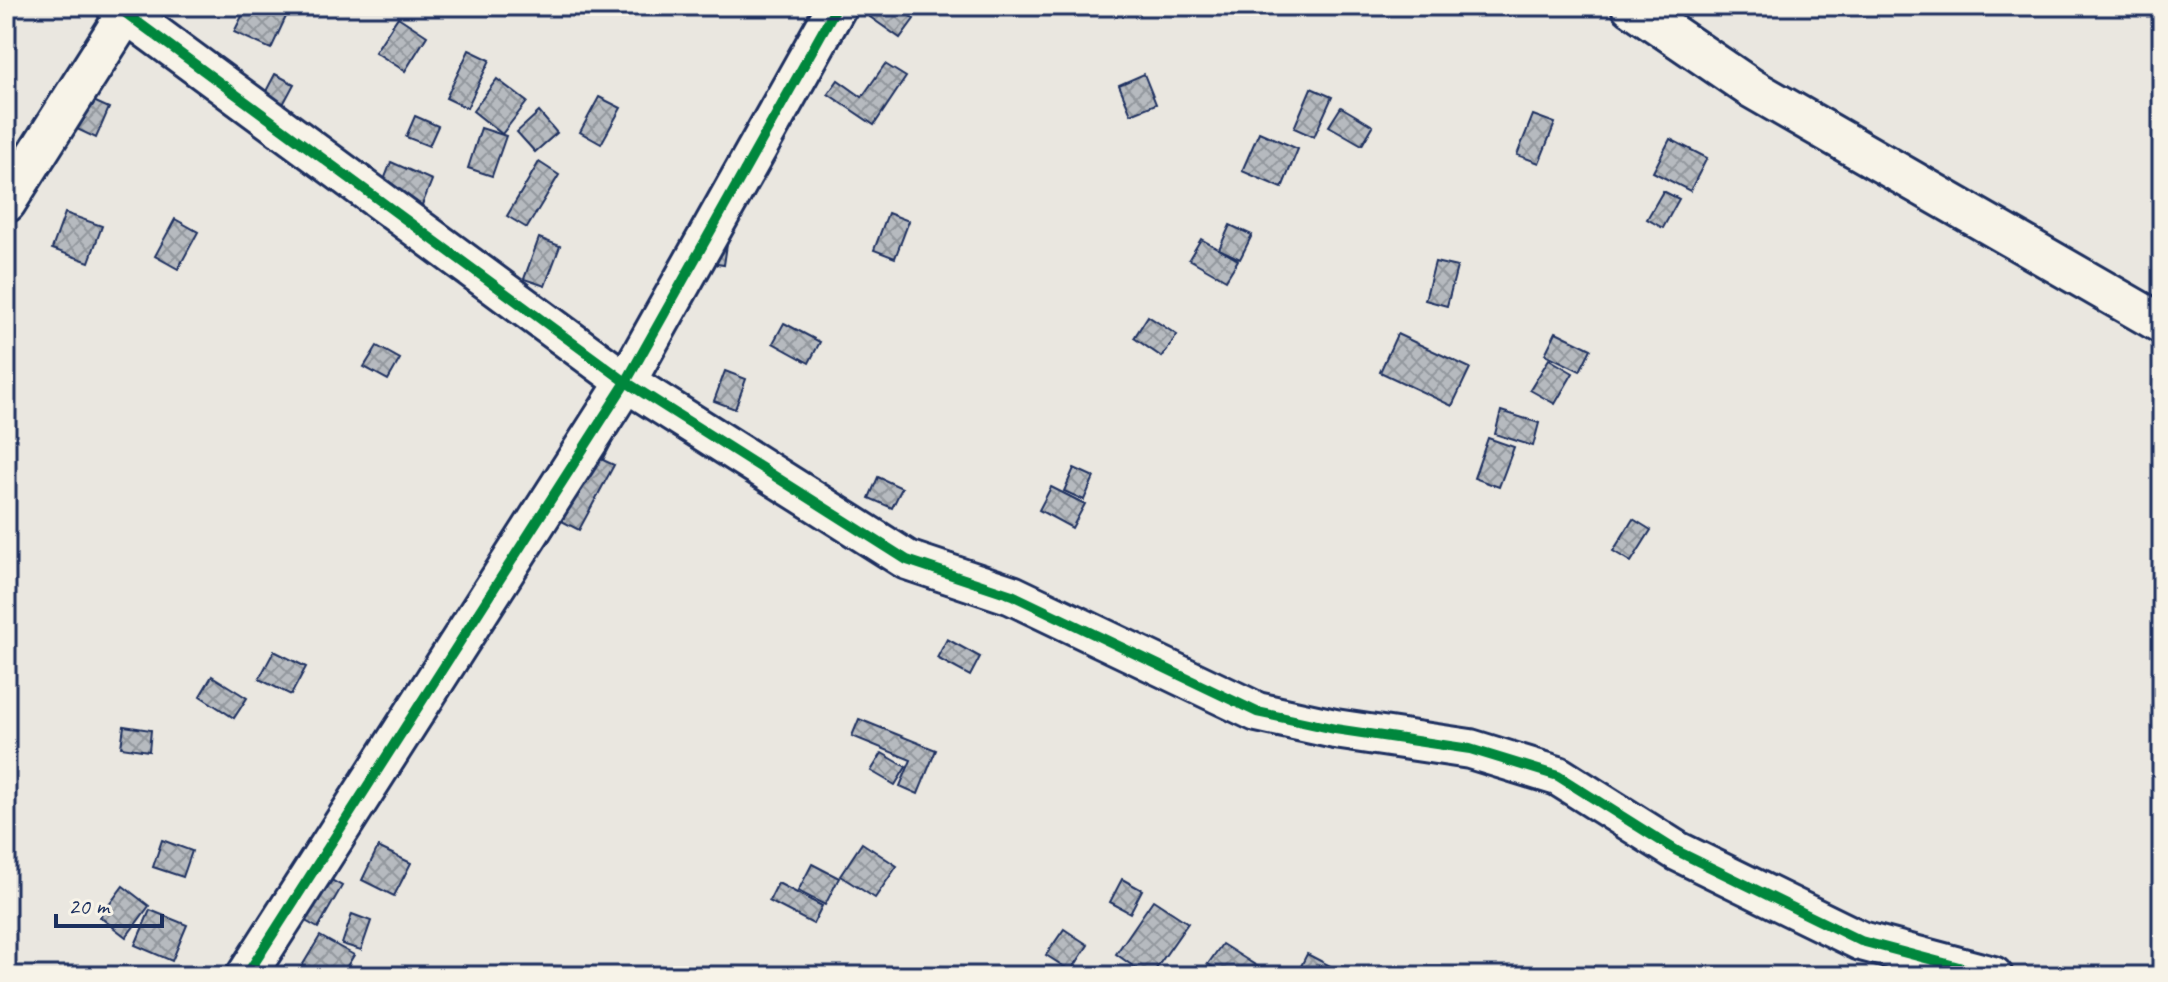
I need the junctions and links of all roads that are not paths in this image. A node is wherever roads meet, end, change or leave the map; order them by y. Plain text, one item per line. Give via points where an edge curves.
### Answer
1 (837, 6) edge
2 (1631, 6) edge
3 (125, 9) edge
4 (6, 203) edge
5 (2162, 324) edge
6 (626, 382) junction
7 (246, 976) edge
8 (1993, 976) edge

1 - 6 street
2 - 5 street via 1751,88
3 - 4 street
3 - 6 street
6 - 7 street
6 - 8 street via 907,560 1012,595 1257,712 1470,749 1558,776 1677,851 1861,941

